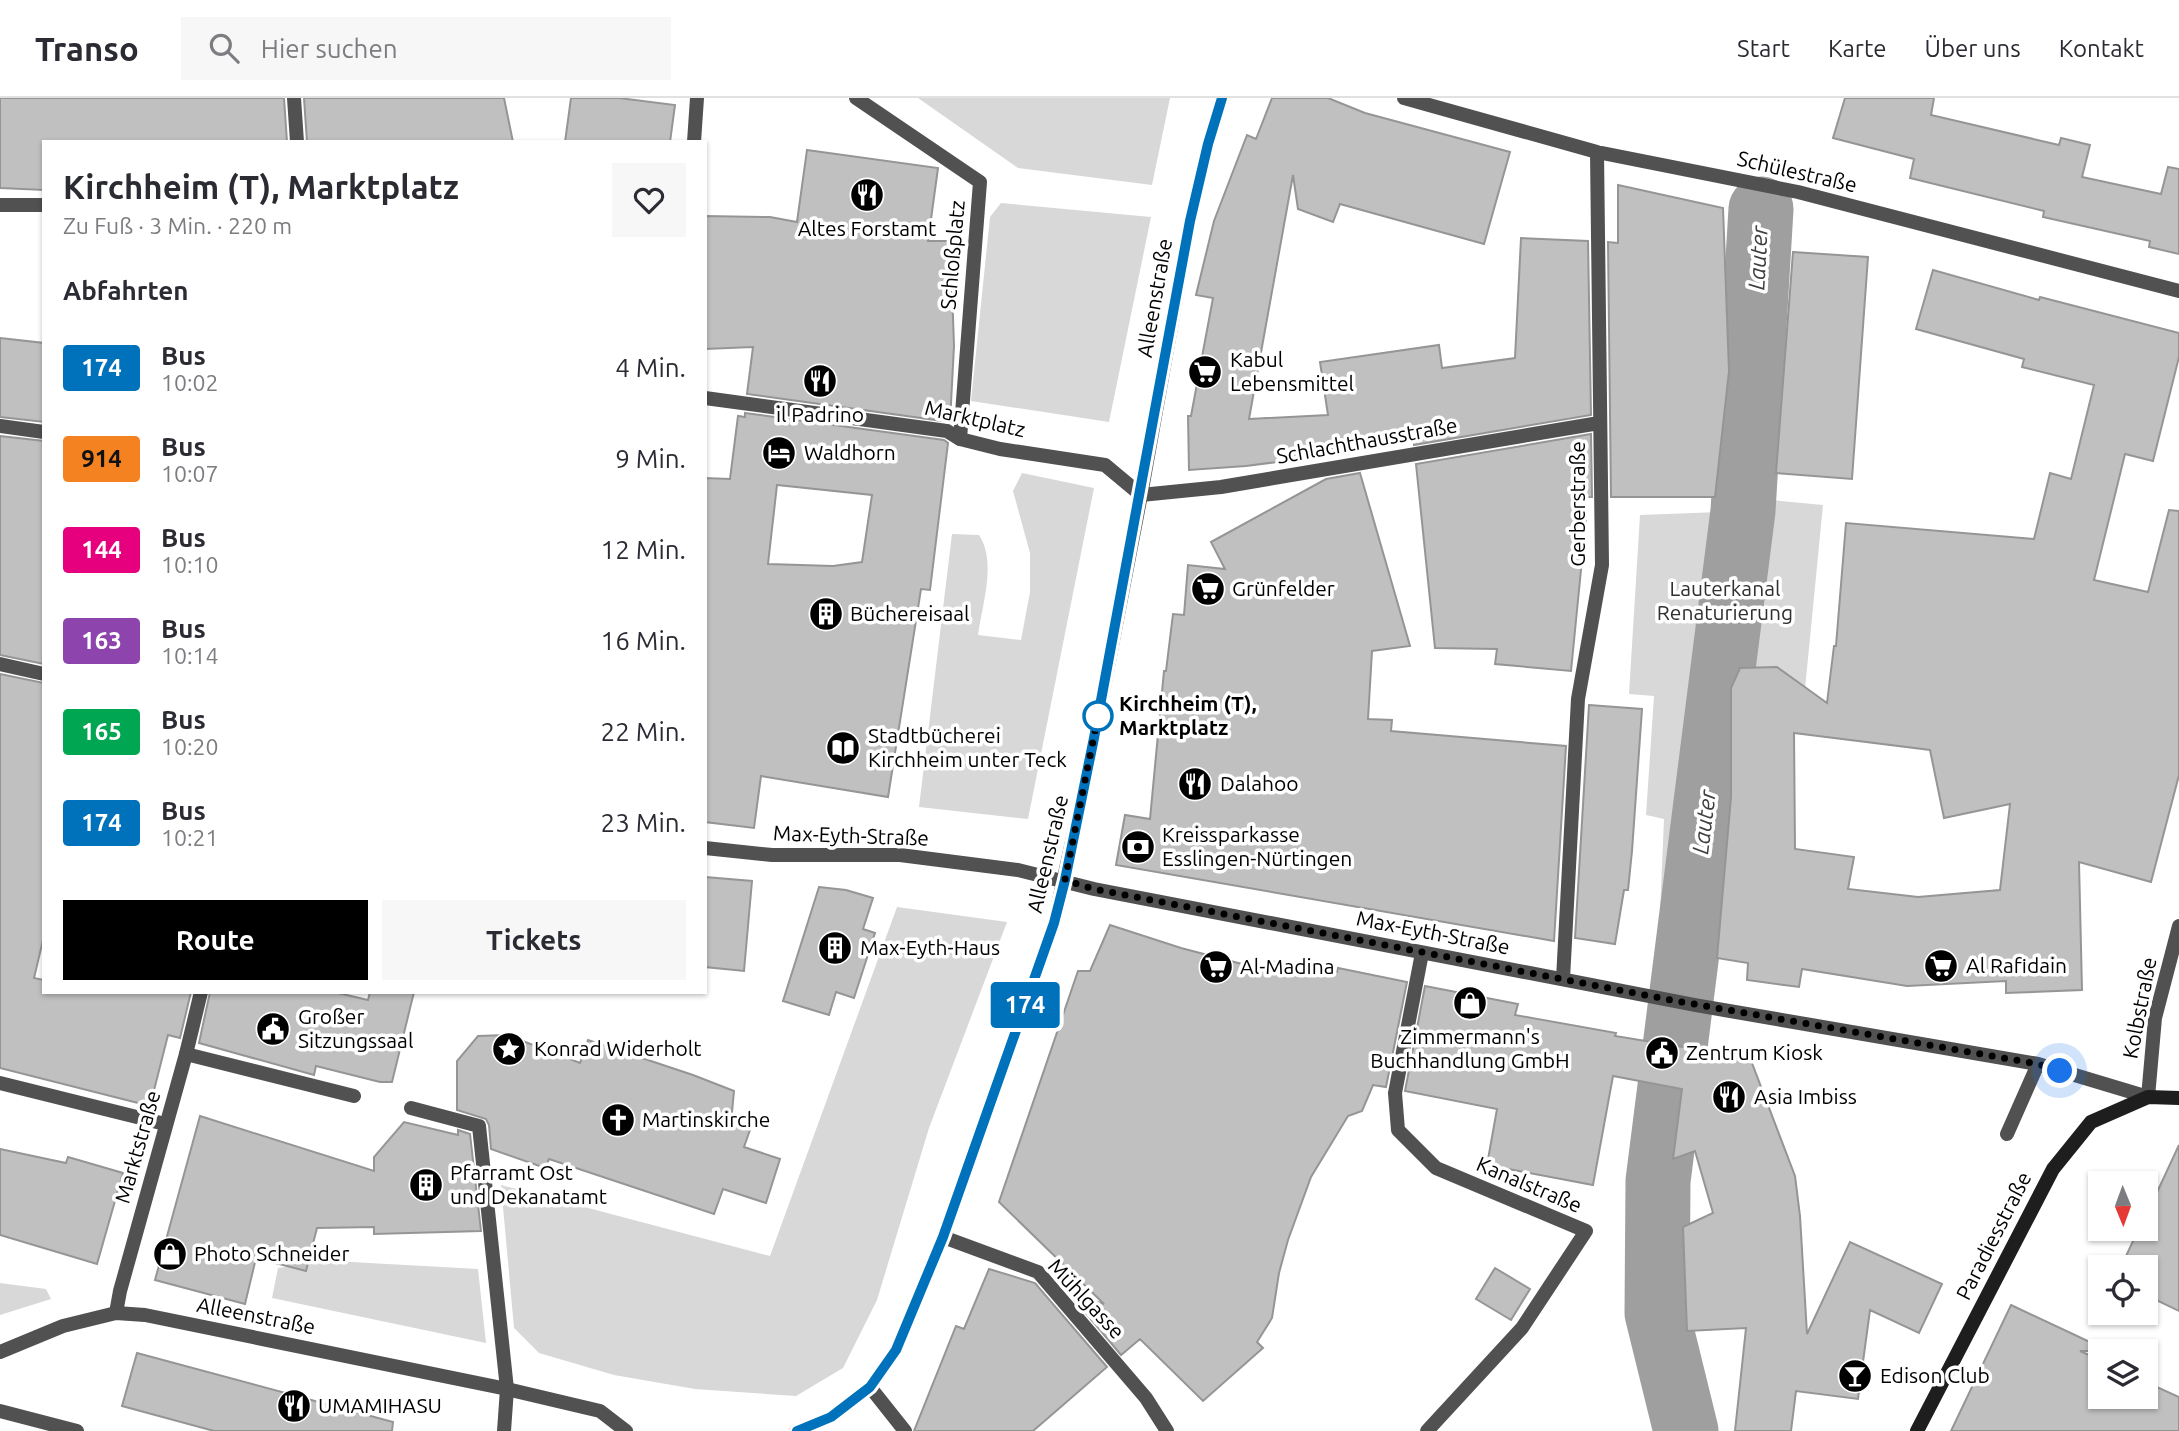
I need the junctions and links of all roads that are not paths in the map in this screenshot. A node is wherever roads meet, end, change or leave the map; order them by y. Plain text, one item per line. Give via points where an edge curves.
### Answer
1 (294, 98) edge
2 (697, 98) edge
3 (856, 98) edge
4 (1222, 98) edge
5 (1405, 98) edge
6 (297, 140) edge
7 (694, 140) edge
8 (1597, 152) junction
9 (0, 205) edge
10 (42, 205) edge
11 (2179, 291) edge
12 (707, 398) edge
13 (1599, 423) junction
14 (0, 426) edge
15 (42, 432) edge
16 (960, 439) junction
17 (1141, 495) junction
18 (0, 664) edge
19 (42, 674) edge
20 (707, 848) edge
21 (1065, 880) junction
22 (2179, 926) edge
23 (1422, 953) junction
24 (1563, 979) junction
25 (201, 994) edge
26 (186, 1054) junction
27 (2038, 1064) junction
28 (0, 1083) edge
29 (354, 1096) dead end
30 (2148, 1097) junction
31 (2179, 1098) edge
32 (411, 1108) dead end
33 (165, 1124) junction
34 (2007, 1134) dead end
35 (943, 1237) junction
36 (116, 1312) junction
37 (0, 1352) edge
38 (870, 1387) junction
39 (507, 1389) junction
40 (0, 1411) edge
41 (77, 1431) edge
42 (504, 1431) edge
43 (626, 1431) edge
44 (796, 1431) edge
45 (905, 1431) edge
46 (1167, 1431) edge
47 (1427, 1431) edge
48 (1917, 1431) edge

1 - 6 street
2 - 7 street
3 - 16 street, Schloßplatz via 980,182
4 - 17 street, Alleenstraße via 1190,221
5 - 8 street, Schülestraße
8 - 11 street, Schülestraße via 1798,191
8 - 13 street, Gerberstraße
9 - 10 street
12 - 16 street, Marktplatz via 947,431
13 - 17 street, Schlachthausstraße via 1221,487
13 - 24 street, Gerberstraße via 1602,565 1578,699
14 - 15 street
16 - 17 street, Marktplatz via 1105,465
17 - 21 street, Alleenstraße
18 - 19 street
20 - 21 street, Max-Eyth-Straße via 772,855 900,855
21 - 23 street, Max-Eyth-Straße
21 - 35 street, Alleenstraße
22 - 30 street, Kolbstraße via 2155,1018
23 - 24 street, Max-Eyth-Straße
23 - 47 street, Kanalstraße via 1395,1093 1398,1130 1436,1168 1586,1231 1522,1328
24 - 27 street, Max-Eyth-Straße
25 - 26 street, Marktstraße
26 - 29 street
26 - 33 street, Marktstraße
27 - 30 street, Max-Eyth-Straße
27 - 34 street
28 - 33 street
30 - 31 main road
30 - 48 main road, Paradiesstraße via 2091,1122 2053,1169
32 - 39 street via 479,1126
33 - 36 street, Marktstraße
35 - 38 street, Alleenstraße via 896,1350
35 - 46 street, Mühlgasse via 1038,1272 1146,1398
36 - 37 street, Alleenstraße via 63,1326
36 - 39 street, Alleenstraße
38 - 44 street, Alleenstraße via 831,1417
38 - 45 street
39 - 42 street
39 - 43 street, Alleenstraße via 600,1411
40 - 41 street

